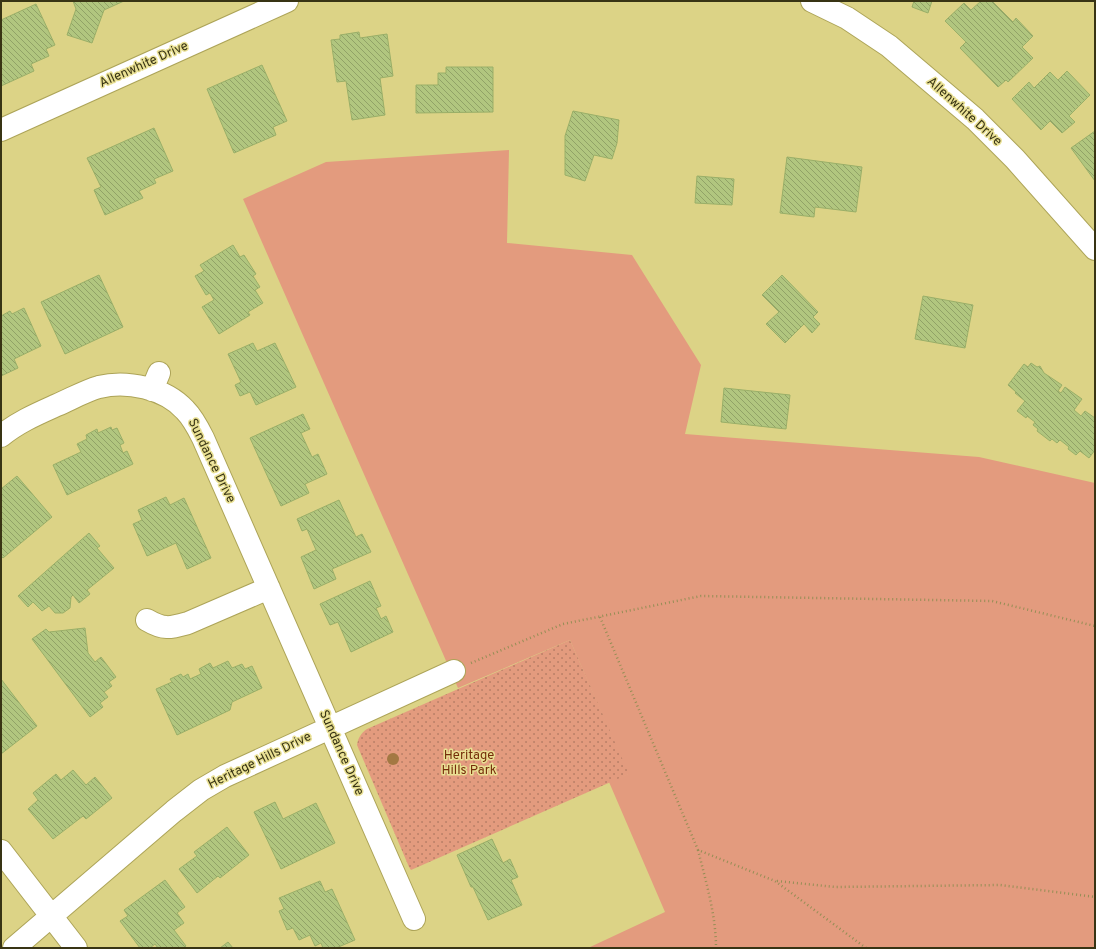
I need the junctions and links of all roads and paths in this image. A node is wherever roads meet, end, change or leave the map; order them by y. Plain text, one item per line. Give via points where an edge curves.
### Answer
1 (287, 1) edge
2 (812, 1) edge
3 (1, 130) edge
4 (1095, 249) edge
5 (1, 436) edge
6 (269, 588) junction
7 (600, 617) junction
8 (147, 620) dead end
9 (1095, 626) edge
10 (454, 671) joint
11 (330, 728) junction
12 (698, 850) junction
13 (1, 851) edge
14 (775, 881) junction
15 (1095, 897) edge
16 (52, 916) junction
17 (414, 919) dead end
18 (14, 948) edge
19 (76, 948) edge
20 (716, 948) edge
21 (866, 948) edge

1 - 3 street, Allenwhite Drive
2 - 4 street, Allenwhite Drive via 847,18 889,46 975,120 1015,159
5 - 6 street, Sundance Drive via 16,424 99,387 125,384 139,386 156,382 184,409 203,438
6 - 8 street via 174,627 158,626
6 - 11 street, Sundance Drive
7 - 9 path via 701,596 992,601
7 - 10 path via 563,624
7 - 12 path
10 - 11 street, Heritage Hills Drive
11 - 16 street, Heritage Hills Drive via 231,773 201,790
11 - 17 street, Sundance Drive
12 - 14 path
12 - 20 path via 708,889
13 - 16 street
14 - 15 path via 835,887 1000,885
14 - 21 path
16 - 18 street, Heritage Hills Drive
16 - 19 street

